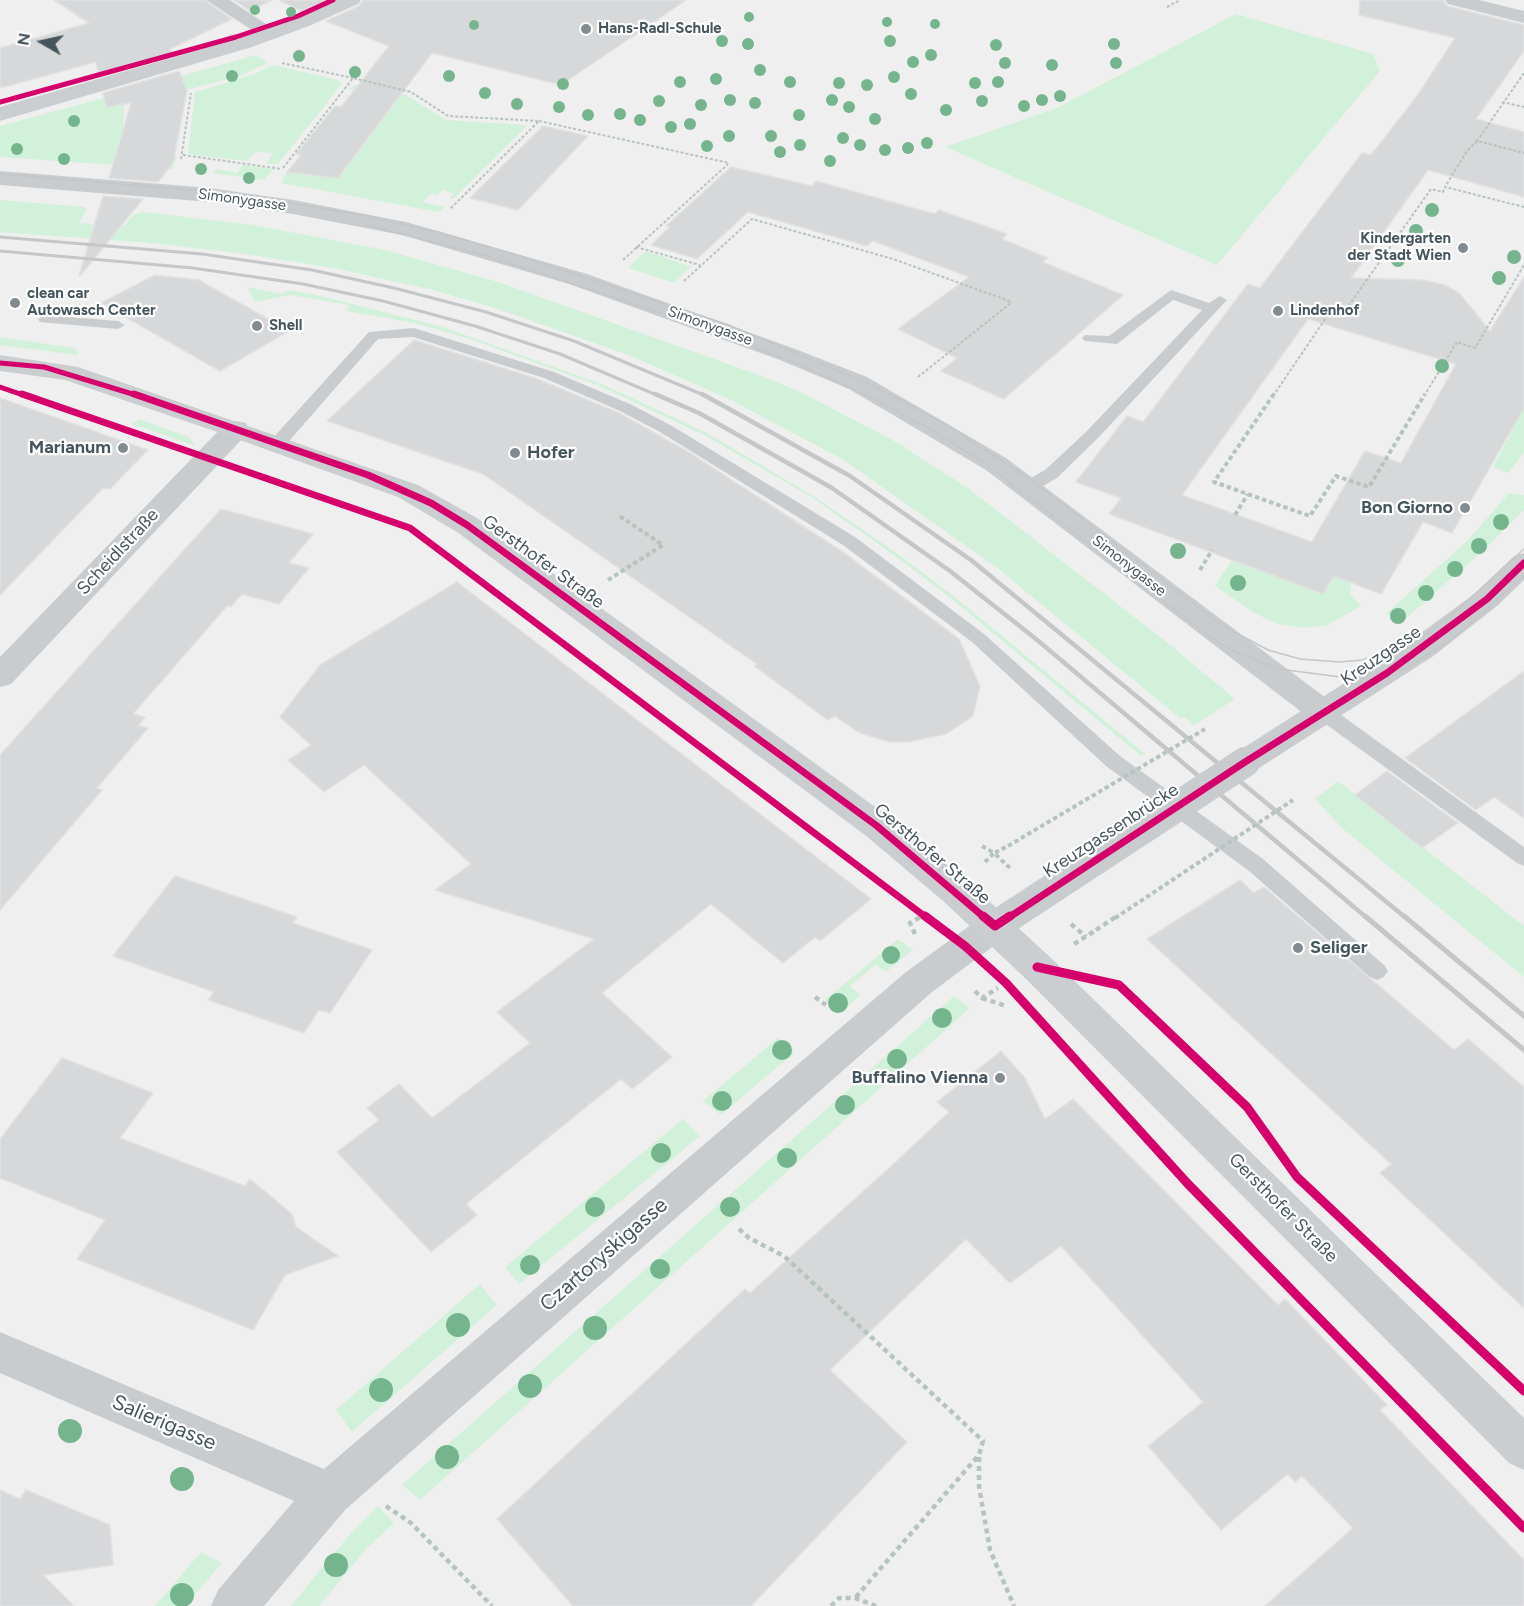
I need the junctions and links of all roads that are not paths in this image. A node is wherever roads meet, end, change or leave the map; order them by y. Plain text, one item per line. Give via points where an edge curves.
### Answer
1 (216, 0) edge
2 (351, 0) edge
3 (1455, 0) edge
4 (1524, 17) edge
5 (271, 34) junction
6 (0, 114) edge
7 (0, 178) edge
8 (45, 319) dead end
9 (118, 325) dead end
10 (1090, 338) dead end
11 (0, 363) edge
12 (236, 429) junction
13 (278, 443) junction
14 (1028, 487) junction
15 (1524, 563) edge
16 (0, 676) edge
17 (1323, 712) junction
18 (1245, 762) joint
19 (1524, 858) edge
20 (980, 936) junction
21 (1377, 971) dead end
22 (0, 1352) edge
23 (1524, 1448) edge
24 (329, 1494) junction
25 (234, 1606) edge

1 - 5 street
2 - 5 main road
3 - 4 street
5 - 6 main road
7 - 14 street, Simonygasse via 163,191 293,207 423,233 586,282 828,371 928,422
8 - 9 lane
10 - 14 lane via 1112,341 1171,294 1216,305 1092,435 1051,474
11 - 12 main road, Gersthofer Straße via 69,373
12 - 13 main road, Gersthofer Straße
12 - 16 street, Scheidlstraße
13 - 20 main road, Gersthofer Straße via 368,475 423,499 467,525 877,826
13 - 21 lane via 374,335 414,332 549,375 626,408 849,541 969,631 1113,761 1256,866
14 - 17 street, Simonygasse
15 - 17 street, Kreuzgasse via 1487,599 1421,649
17 - 18 street, Kreuzgasse
17 - 19 lane
18 - 20 street, Kreuzgassenbrücke, bridge
20 - 23 main road, Gersthofer Straße
20 - 24 street, Czartoryskigasse via 919,982
22 - 24 street, Salierigasse
24 - 25 street, Czartoryskigasse

